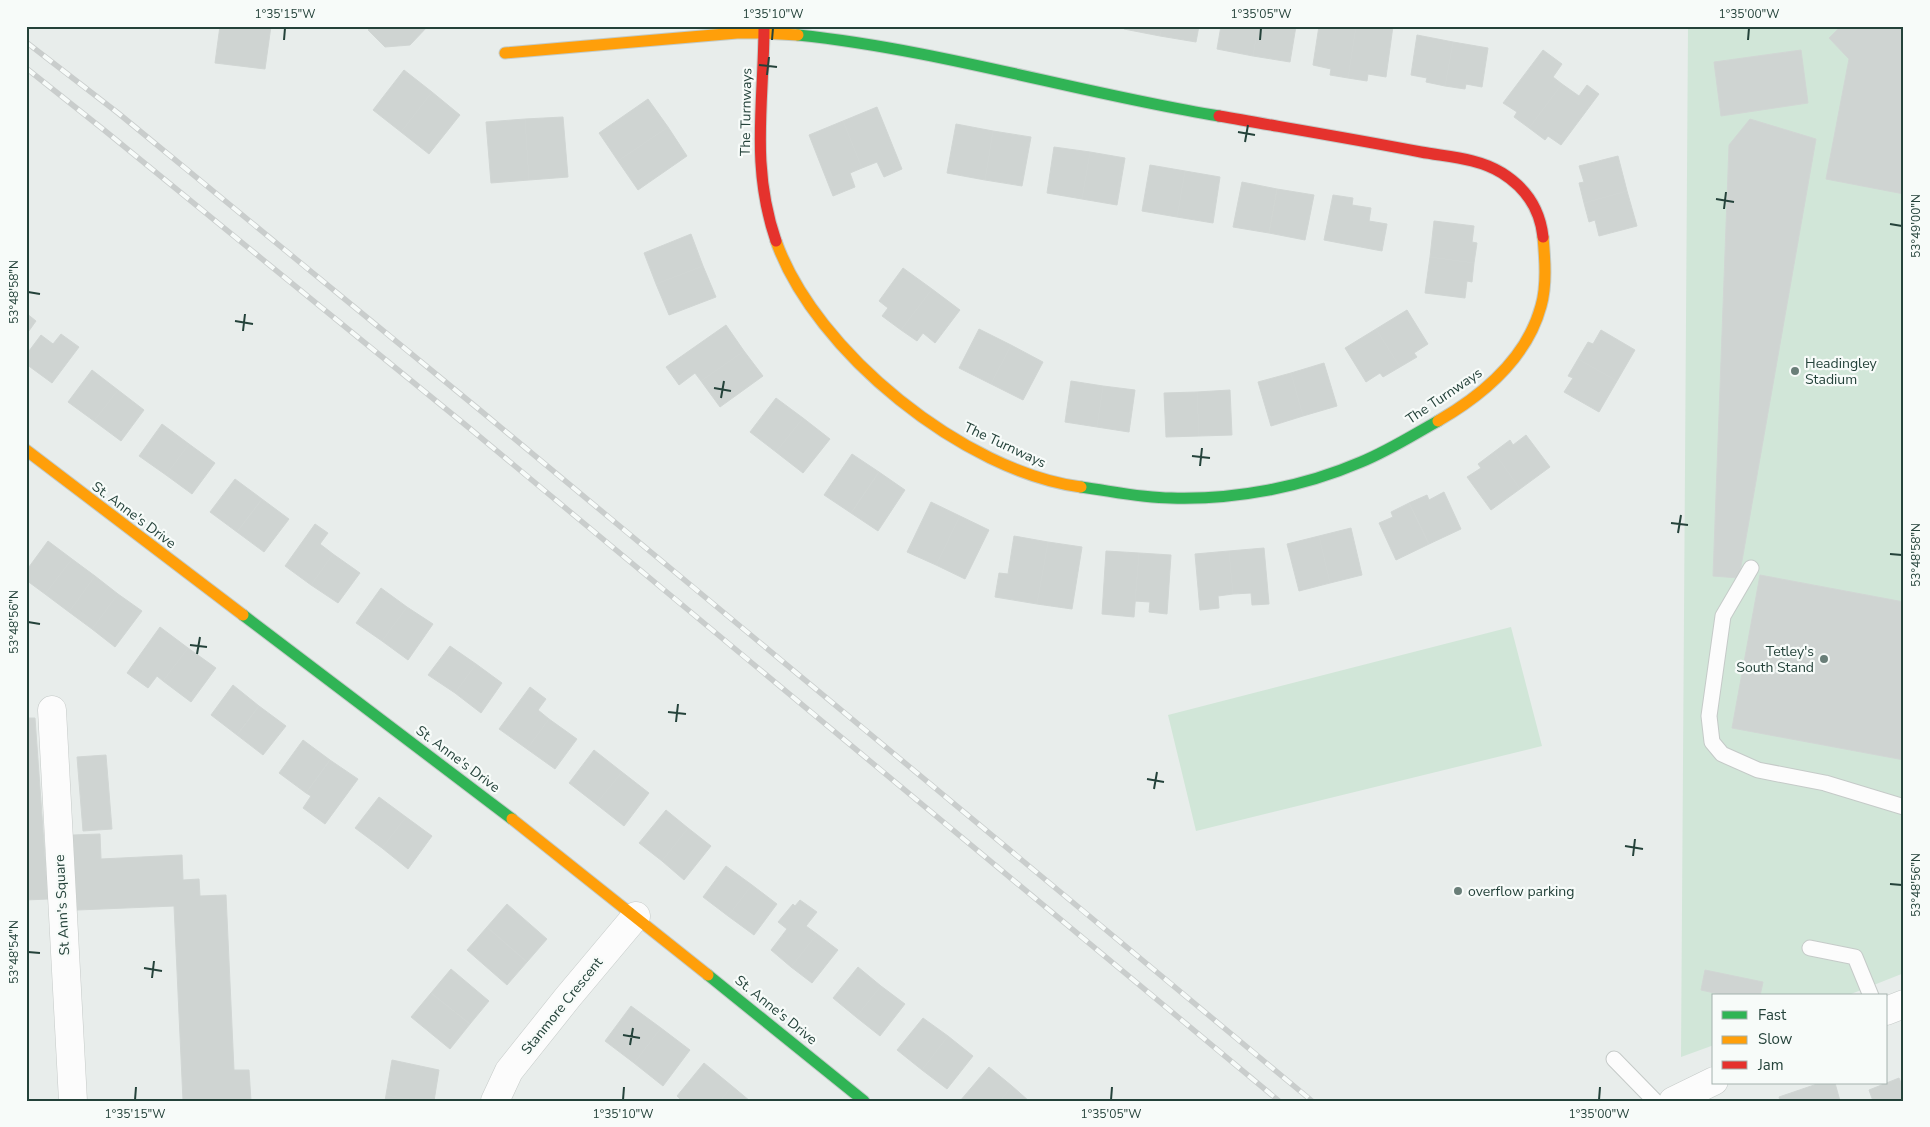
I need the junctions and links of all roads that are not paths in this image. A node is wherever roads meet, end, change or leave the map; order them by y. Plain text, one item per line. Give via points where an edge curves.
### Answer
1 (764, 29) edge
2 (505, 53) dead end
3 (26, 450) edge
4 (1750, 568) dead end
5 (52, 710) dead end
6 (1904, 808) edge
7 (636, 916) junction
8 (1810, 948) dead end
9 (1870, 994) edge
10 (1904, 1004) edge
11 (1888, 1010) edge
12 (1614, 1059) dead end
13 (72, 1101) edge
14 (495, 1101) edge
15 (864, 1101) edge
16 (1655, 1101) edge

1 - 1 street, The Turnways via 758,129 762,179 772,232 795,282 823,324 885,388 955,439 1037,479 1148,497 1194,498 1259,493 1346,469 1435,423 1478,395 1504,372 1534,325 1542,302 1544,280 1543,232 1537,208 1502,173 1480,164 1149,104 834,38
1 - 2 street, The Turnways
3 - 7 street, St. Anne's Drive via 478,792
4 - 6 lane via 1723,616 1709,716 1712,742 1722,754 1758,770 1825,783
5 - 13 street, St Ann's Square
7 - 14 street, Stanmore Crescent via 509,1071
7 - 15 street, St. Anne's Drive
8 - 9 lane via 1855,957
10 - 11 street
12 - 16 lane

